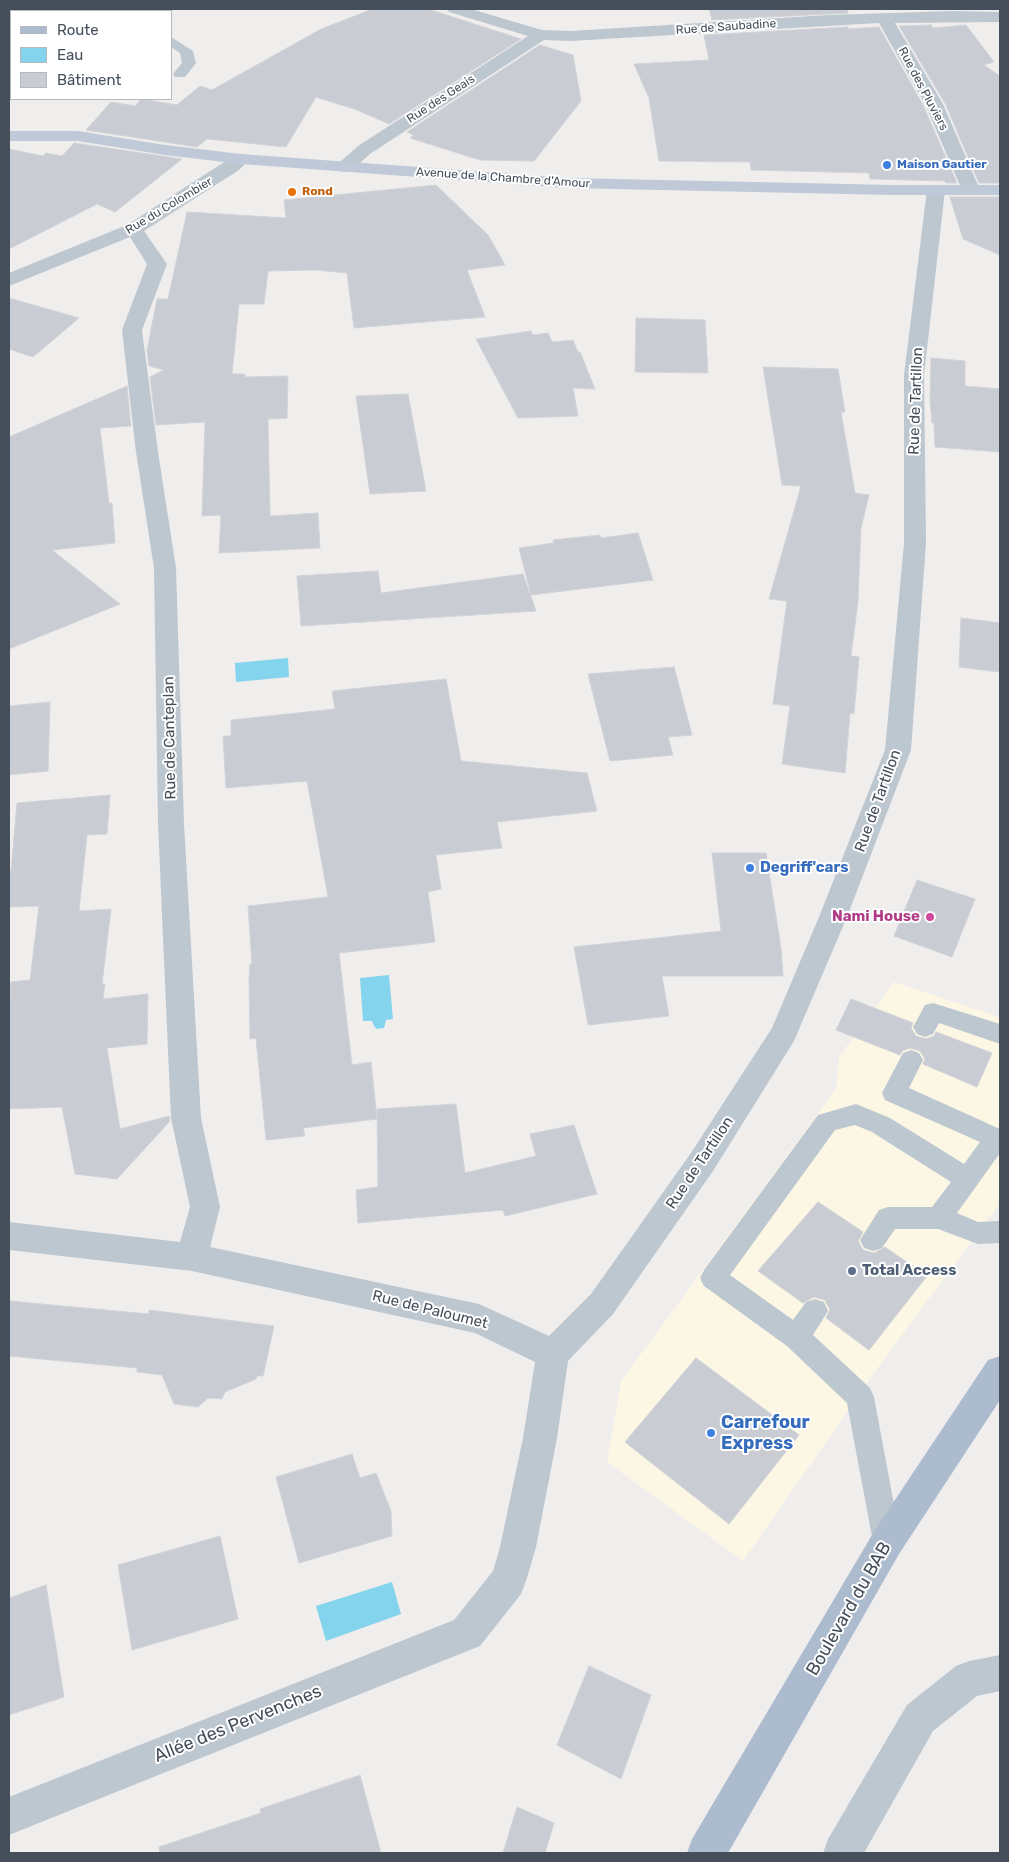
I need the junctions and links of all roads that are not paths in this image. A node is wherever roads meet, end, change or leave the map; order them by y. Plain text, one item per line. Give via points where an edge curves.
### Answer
1 (455, 9) edge
2 (1000, 17) edge
3 (884, 18) junction
4 (541, 35) junction
5 (172, 42) edge
6 (180, 74) dead end
7 (9, 136) edge
8 (241, 159) junction
9 (345, 167) junction
10 (936, 190) junction
11 (971, 190) junction
12 (1000, 190) edge
13 (134, 229) junction
14 (9, 280) edge
15 (925, 1027) dead end
16 (1000, 1034) edge
17 (911, 1060) dead end
18 (967, 1179) junction
19 (939, 1218) junction
20 (1000, 1232) edge
21 (9, 1236) edge
22 (873, 1240) dead end
23 (192, 1257) junction
24 (815, 1311) dead end
25 (796, 1337) junction
26 (553, 1354) junction
27 (1000, 1370) edge
28 (887, 1542) junction
29 (1000, 1673) edge
30 (9, 1816) edge
31 (706, 1853) edge
32 (842, 1853) edge

1 - 4 street, Rue de Saubadine
2 - 3 street, Rue de Saubadine
3 - 4 street, Rue de Saubadine
3 - 11 street, Rue des Pluviers via 934,104
4 - 9 street, Rue des Geais via 364,150
5 - 6 lane via 186,51 190,63
7 - 8 main road, Avenue de la Chambre d'Amour via 78,136
8 - 9 main road, Avenue de la Chambre d'Amour
8 - 13 street, Rue du Colombier
9 - 10 main road, Avenue de la Chambre d'Amour via 568,183
10 - 11 main road, Avenue de la Chambre d'Amour
10 - 26 street, Rue de Tartillon via 914,375 915,543 898,750 784,1033 702,1162 602,1304
11 - 12 main road, Avenue de la Chambre d'Amour
13 - 14 street, Rue du Colombier
13 - 23 street, Rue de Canteplan via 157,264 132,330 165,568 171,824 186,1118 205,1207
15 - 16 lane via 933,1012
17 - 18 lane via 894,1093 996,1139
18 - 19 lane
18 - 25 lane via 881,1125 856,1114 827,1122 712,1278
19 - 20 lane via 978,1233
19 - 22 lane via 888,1218
21 - 23 street, Rue de Paloumet
23 - 26 street, Rue de Paloumet via 479,1319
24 - 25 lane
25 - 28 lane via 860,1397
26 - 30 street, Allée des Pervenches via 540,1438 511,1572 508,1581 467,1633
27 - 28 main road, Boulevard du BAB
28 - 31 main road, Boulevard du BAB
29 - 32 street via 969,1679 920,1718

